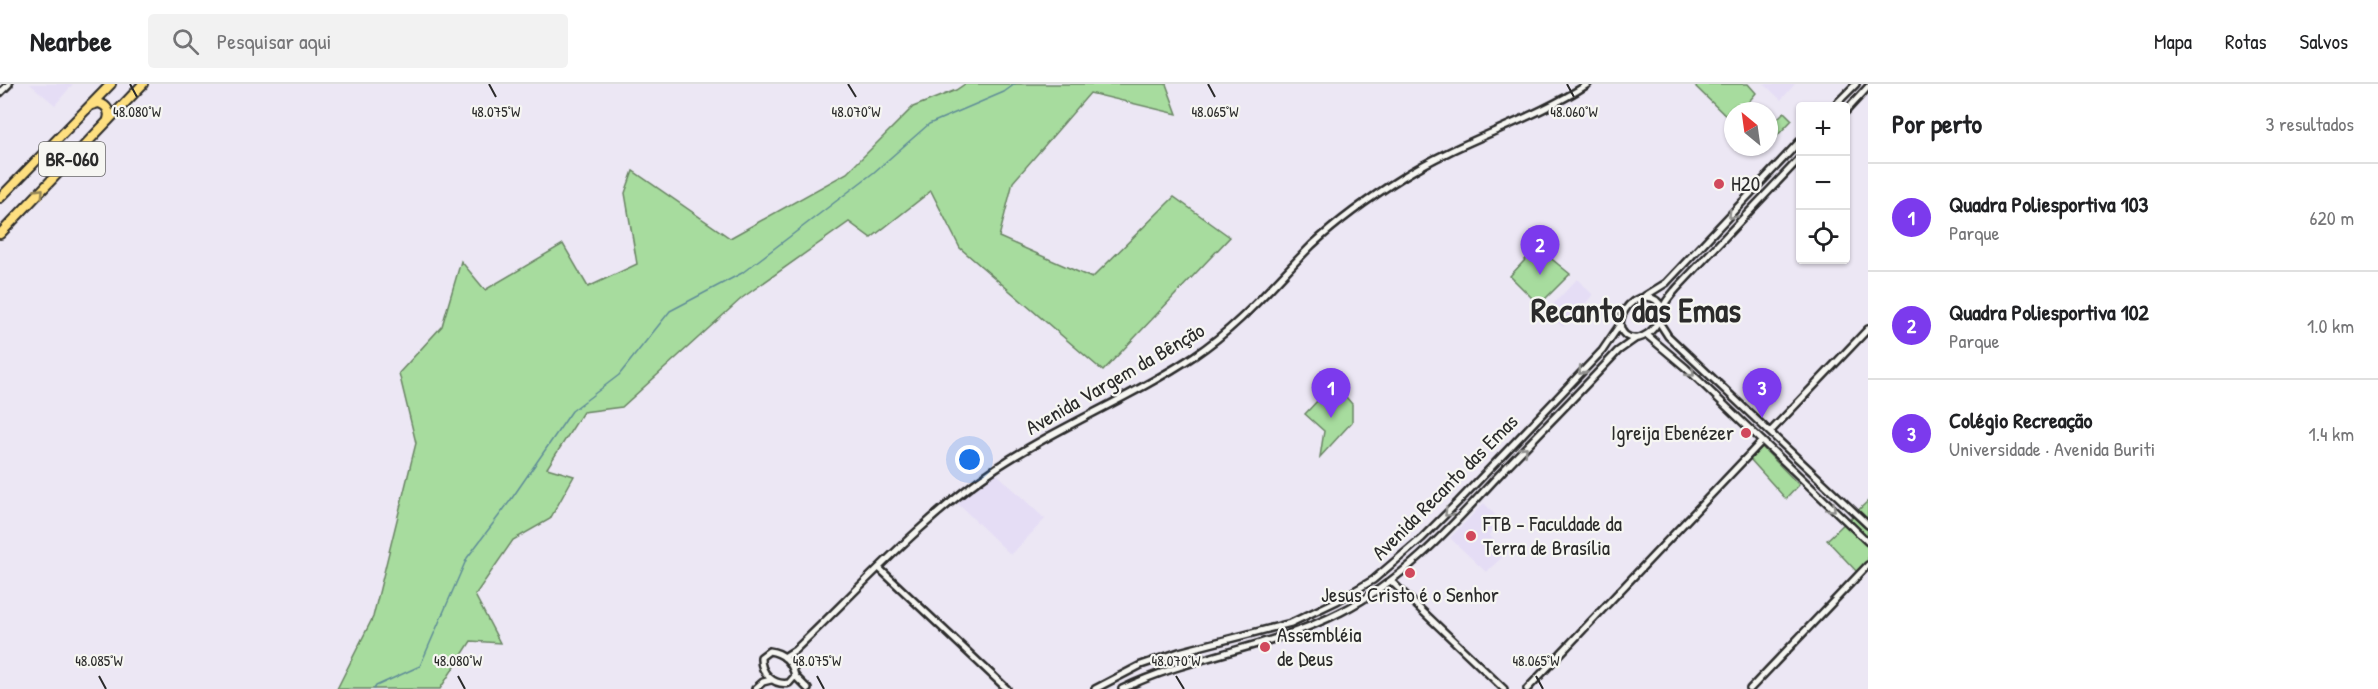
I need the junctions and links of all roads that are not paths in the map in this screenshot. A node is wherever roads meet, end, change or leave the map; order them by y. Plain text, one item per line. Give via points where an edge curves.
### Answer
1 (9, 84) edge
2 (111, 84) edge
3 (143, 84) edge
4 (1588, 84) edge
5 (1856, 84) edge
6 (1868, 87) edge
7 (0, 93) edge
8 (1847, 93) junction
9 (1838, 102) edge
10 (1854, 102) junction
11 (90, 106) junction
12 (1850, 106) edge
13 (108, 122) junction
14 (1796, 145) edge
15 (1796, 162) edge
16 (1756, 189) junction
17 (1765, 196) junction
18 (0, 198) edge
19 (1748, 198) junction
20 (1755, 207) junction
21 (0, 234) edge
22 (1645, 296) junction
23 (1662, 308) junction
24 (1659, 322) junction
25 (1619, 326) junction
26 (1868, 329) edge
27 (1647, 335) junction
28 (1635, 339) junction
29 (1770, 432) junction
30 (1762, 441) junction
31 (1501, 458) junction
32 (1797, 458) junction
33 (1510, 465) junction
34 (1492, 466) junction
35 (1789, 466) junction
36 (1810, 470) junction
37 (1500, 474) junction
38 (1802, 478) junction
39 (1868, 527) edge
40 (1427, 533) junction
41 (1862, 536) junction
42 (1868, 542) edge
43 (1433, 544) junction
44 (1868, 565) edge
45 (880, 569) junction
46 (1373, 580) junction
47 (1391, 581) junction
48 (1378, 591) junction
49 (1236, 638) junction
50 (1210, 645) junction
51 (1238, 650) junction
52 (1210, 657) junction
53 (786, 659) junction
54 (1147, 663) junction
55 (764, 671) junction
56 (1125, 673) junction
57 (795, 676) junction
58 (1151, 676) junction
59 (772, 680) junction
60 (1130, 686) junction
61 (757, 687) edge
62 (789, 687) edge
63 (808, 689) edge
64 (1007, 689) edge
65 (1095, 689) edge
66 (1122, 689) edge
67 (1504, 689) edge
68 (1527, 689) edge
69 (1750, 689) edge

1 - 7 main road
2 - 11 highway, BR-060
3 - 13 highway, BR-060
4 - 45 main road, Avenida Vargem da Bênção via 1377,194 1319,239 1229,329 1193,356 997,468 940,511
5 - 8 main road
6 - 10 main road
8 - 9 main road
8 - 10 main road via 1846,101
10 - 12 main road
11 - 13 highway via 99,103 107,108
11 - 18 highway, BR-060
21 -> 13 highway, BR-060
14 - 16 main road
15 - 17 main road
16 - 17 main road via 1758,195
16 - 19 main road
17 - 20 main road
19 - 20 main road via 1754,198
19 -> 22 main road via 1666,283
20 - 23 main road
22 - 23 main road via 1657,300
22 - 25 main road via 1628,305
23 - 24 main road
24 - 27 main road
24 - 29 main road via 1668,336
25 - 28 main road via 1625,336
25 -> 31 main road, Avenida Recanto das Emas via 1608,344
26 - 29 main road
27 - 28 main road
27 -> 30 main road
33 -> 28 main road, Avenida Recanto das Emas via 1618,351
29 - 32 main road
30 - 35 main road
30 - 68 main road
31 - 33 main road
31 - 34 main road, Avenida Recanto das Emas
32 - 35 main road via 1798,465
32 - 36 main road
33 - 37 main road, Avenida Recanto das Emas
34 - 37 main road via 1498,465
34 -> 40 main road, Avenida Recanto das Emas
35 - 38 main road
36 - 38 main road via 1802,471
36 - 39 main road
37 - 43 main road, Avenida Recanto das Emas
38 -> 41 main road
39 - 41 main road
40 - 43 main road via 1433,536
40 - 46 main road, Avenida Recanto das Emas
41 - 42 main road
43 - 47 main road, Avenida Recanto das Emas
44 - 69 main road
45 - 53 main road, Avenida Vargem da Bênção
45 - 64 main road
46 - 48 main road
46 - 49 main road, Avenida Recanto das Emas via 1291,623
47 - 48 main road, Avenida Recanto das Emas
47 - 67 main road
48 - 51 main road, Avenida Recanto das Emas via 1314,625
49 - 50 main road, Avenida Recanto das Emas
49 - 51 main road via 1242,643
50 - 52 main road via 1206,651
50 - 54 main road, Avenida Recanto das Emas
51 - 52 main road, Avenida Recanto das Emas
52 - 58 main road, Avenida Recanto das Emas
53 - 55 main road via 773,651 765,653 760,660
53 - 57 main road
54 - 56 main road, Avenida Recanto das Emas
54 - 58 main road via 1143,671
55 - 59 main road
55 - 61 main road
56 - 60 main road via 1132,678
56 - 65 main road, Avenida Recanto das Emas
57 - 62 main road
57 - 63 main road
58 - 60 main road, Avenida Recanto das Emas
59 - 61 main road
59 - 62 main road
60 - 66 main road, Avenida Recanto das Emas

